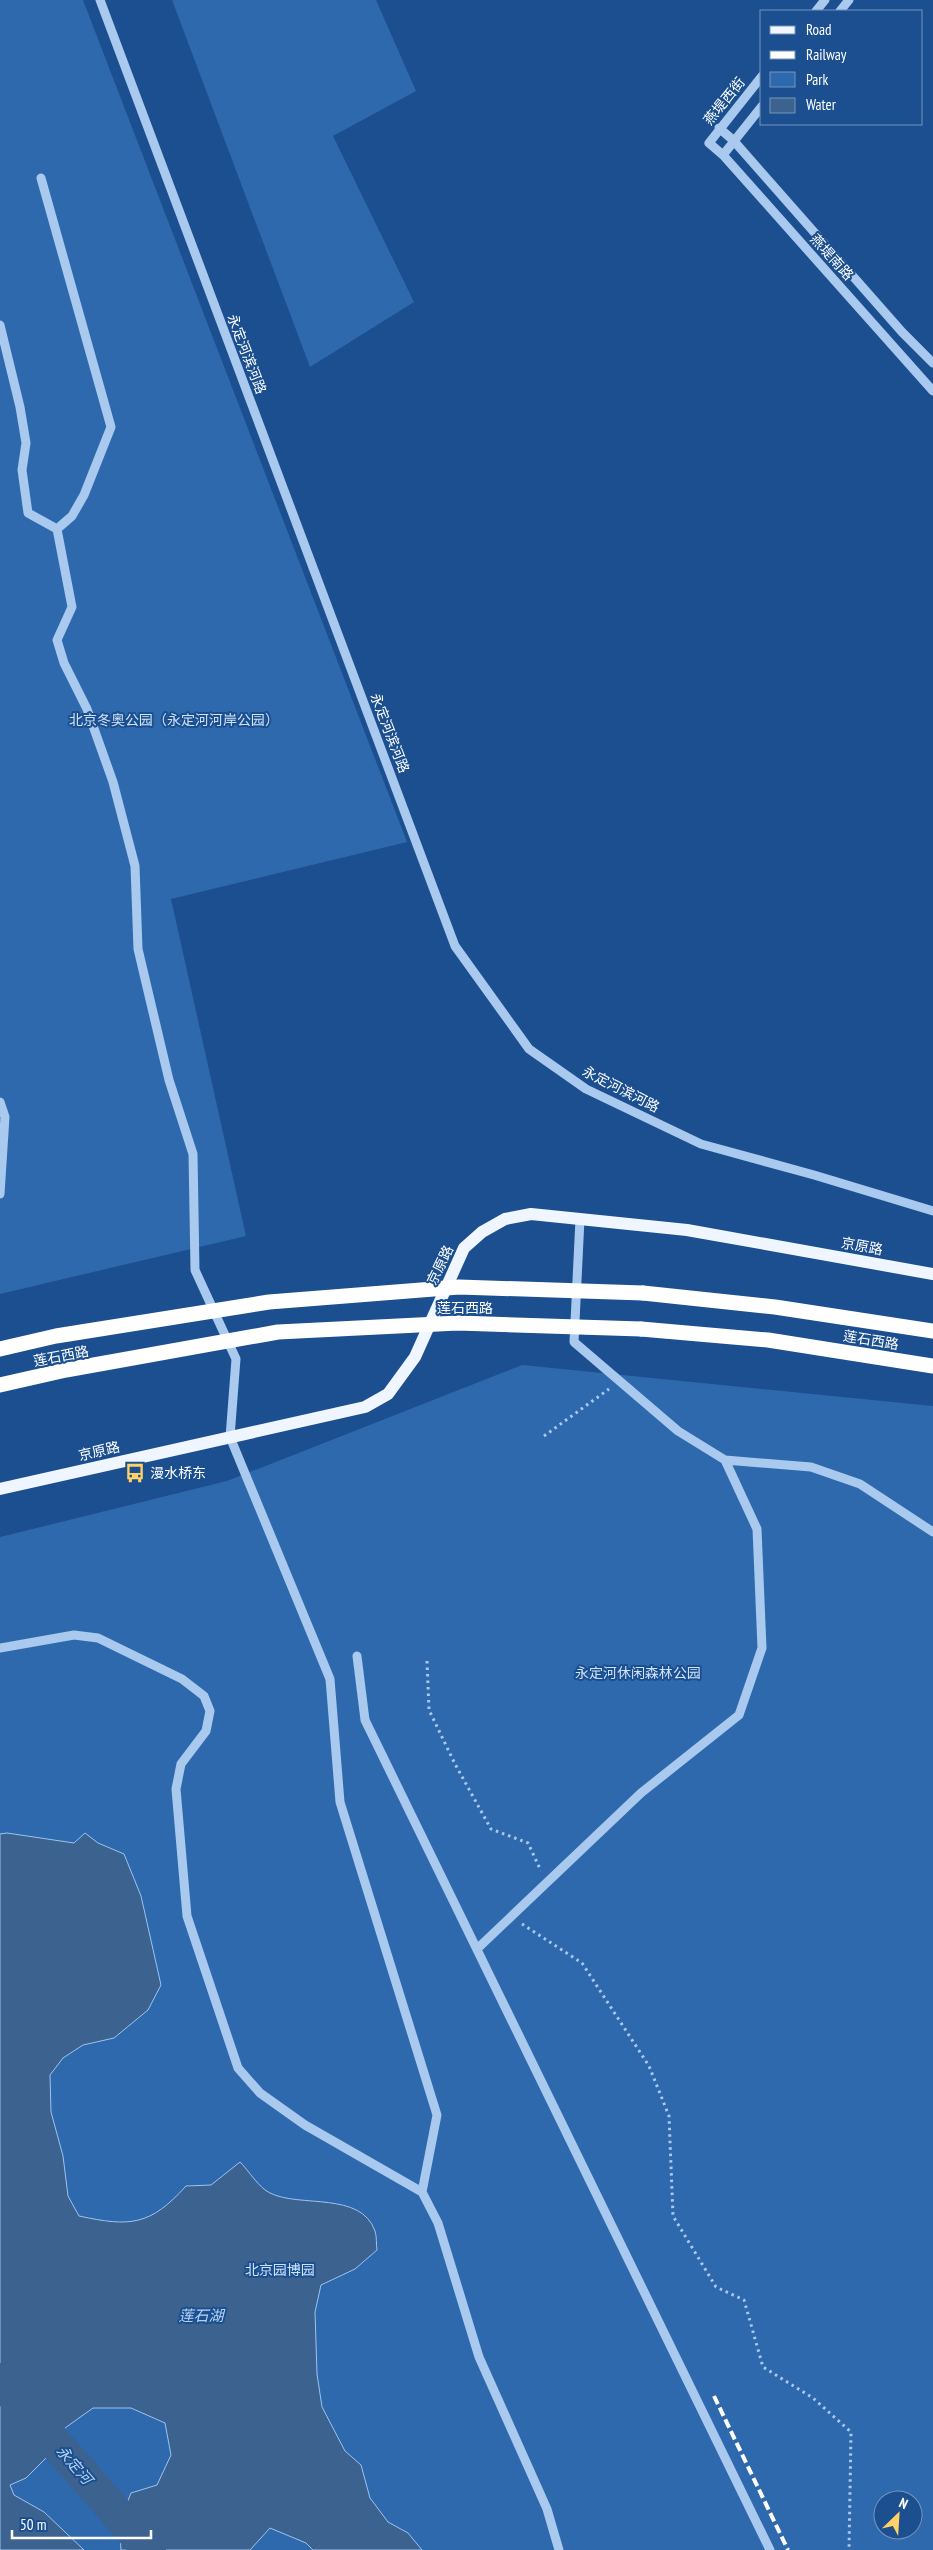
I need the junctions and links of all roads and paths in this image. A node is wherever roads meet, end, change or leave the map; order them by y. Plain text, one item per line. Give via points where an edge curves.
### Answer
1 (100, 0) edge
2 (825, 0) edge
3 (849, 0) edge
4 (817, 10) edge
5 (841, 10) edge
6 (760, 78) edge
7 (760, 108) edge
8 (719, 128) junction
9 (733, 140) junction
10 (709, 143) joint
11 (723, 155) junction
12 (41, 178) dead end
13 (0, 325) edge
14 (933, 363) edge
15 (933, 390) edge
16 (58, 529) junction
17 (0, 1102) edge
18 (0, 1194) edge
19 (933, 1211) edge
20 (580, 1219) junction
21 (933, 1274) edge
22 (933, 1331) edge
23 (0, 1348) edge
24 (933, 1366) edge
25 (620, 1381) junction
26 (0, 1385) edge
27 (544, 1436) dead end
28 (230, 1437) junction
29 (725, 1460) junction
30 (0, 1489) edge
31 (933, 1532) edge
32 (0, 1648) edge
33 (357, 1656) dead end
34 (427, 1661) dead end
35 (547, 1883) junction
36 (511, 1917) junction
37 (477, 1950) junction
38 (422, 2192) junction
39 (559, 2550) edge
40 (770, 2550) edge
41 (849, 2550) edge

1 - 19 street, 永定河滨河路 via 455,946 529,1049 586,1089 701,1144
2 - 4 street
3 - 5 street
6 - 8 street, 燕堤西街
7 - 9 street
8 - 9 street, 燕堤南路
8 - 10 street, 燕堤西街
9 - 11 street
9 - 14 street, 燕堤南路
10 - 11 street, 燕堤南路
11 - 15 street, 燕堤南路
12 - 16 street via 111,427 84,495 72,516
13 - 16 street via 26,443 22,470 28,513
16 - 28 street via 72,606 57,640 110,773 135,866 138,949 169,1080 193,1154 194,1270 236,1359
17 - 18 street via 5,1117
20 - 21 main road, 京原路 via 687,1230
20 - 25 street via 574,1342
20 - 28 main road, 京原路 via 531,1214 505,1219 482,1232 464,1248 415,1357 388,1394 365,1407
22 - 23 highway, 莲石西路, bridge via 775,1306 643,1293 459,1287 269,1302
24 - 26 highway, 莲石西路, bridge via 768,1340 641,1329 458,1323 278,1332
25 - 27 path
25 - 29 street via 678,1431
28 - 30 main road, 京原路
28 - 38 street via 330,1680 340,1802 437,2115
29 - 31 street via 811,1467 860,1484
29 - 35 street via 757,1529 762,1648 739,1715 641,1792
32 - 38 street via 74,1635 98,1638 182,1679 204,1696 210,1711 206,1730 181,1764 176,1789 187,1916 238,2068 260,2093 305,2125
33 - 37 street via 365,1720
34 - 35 path via 430,1710 455,1764 491,1829 528,1843
35 - 36 street
36 - 37 street
36 - 41 path via 582,1963 649,2066 669,2116 673,2216 716,2287 744,2300 763,2367 813,2398 851,2432
37 - 40 street
38 - 39 street via 438,2223 479,2357 547,2509

